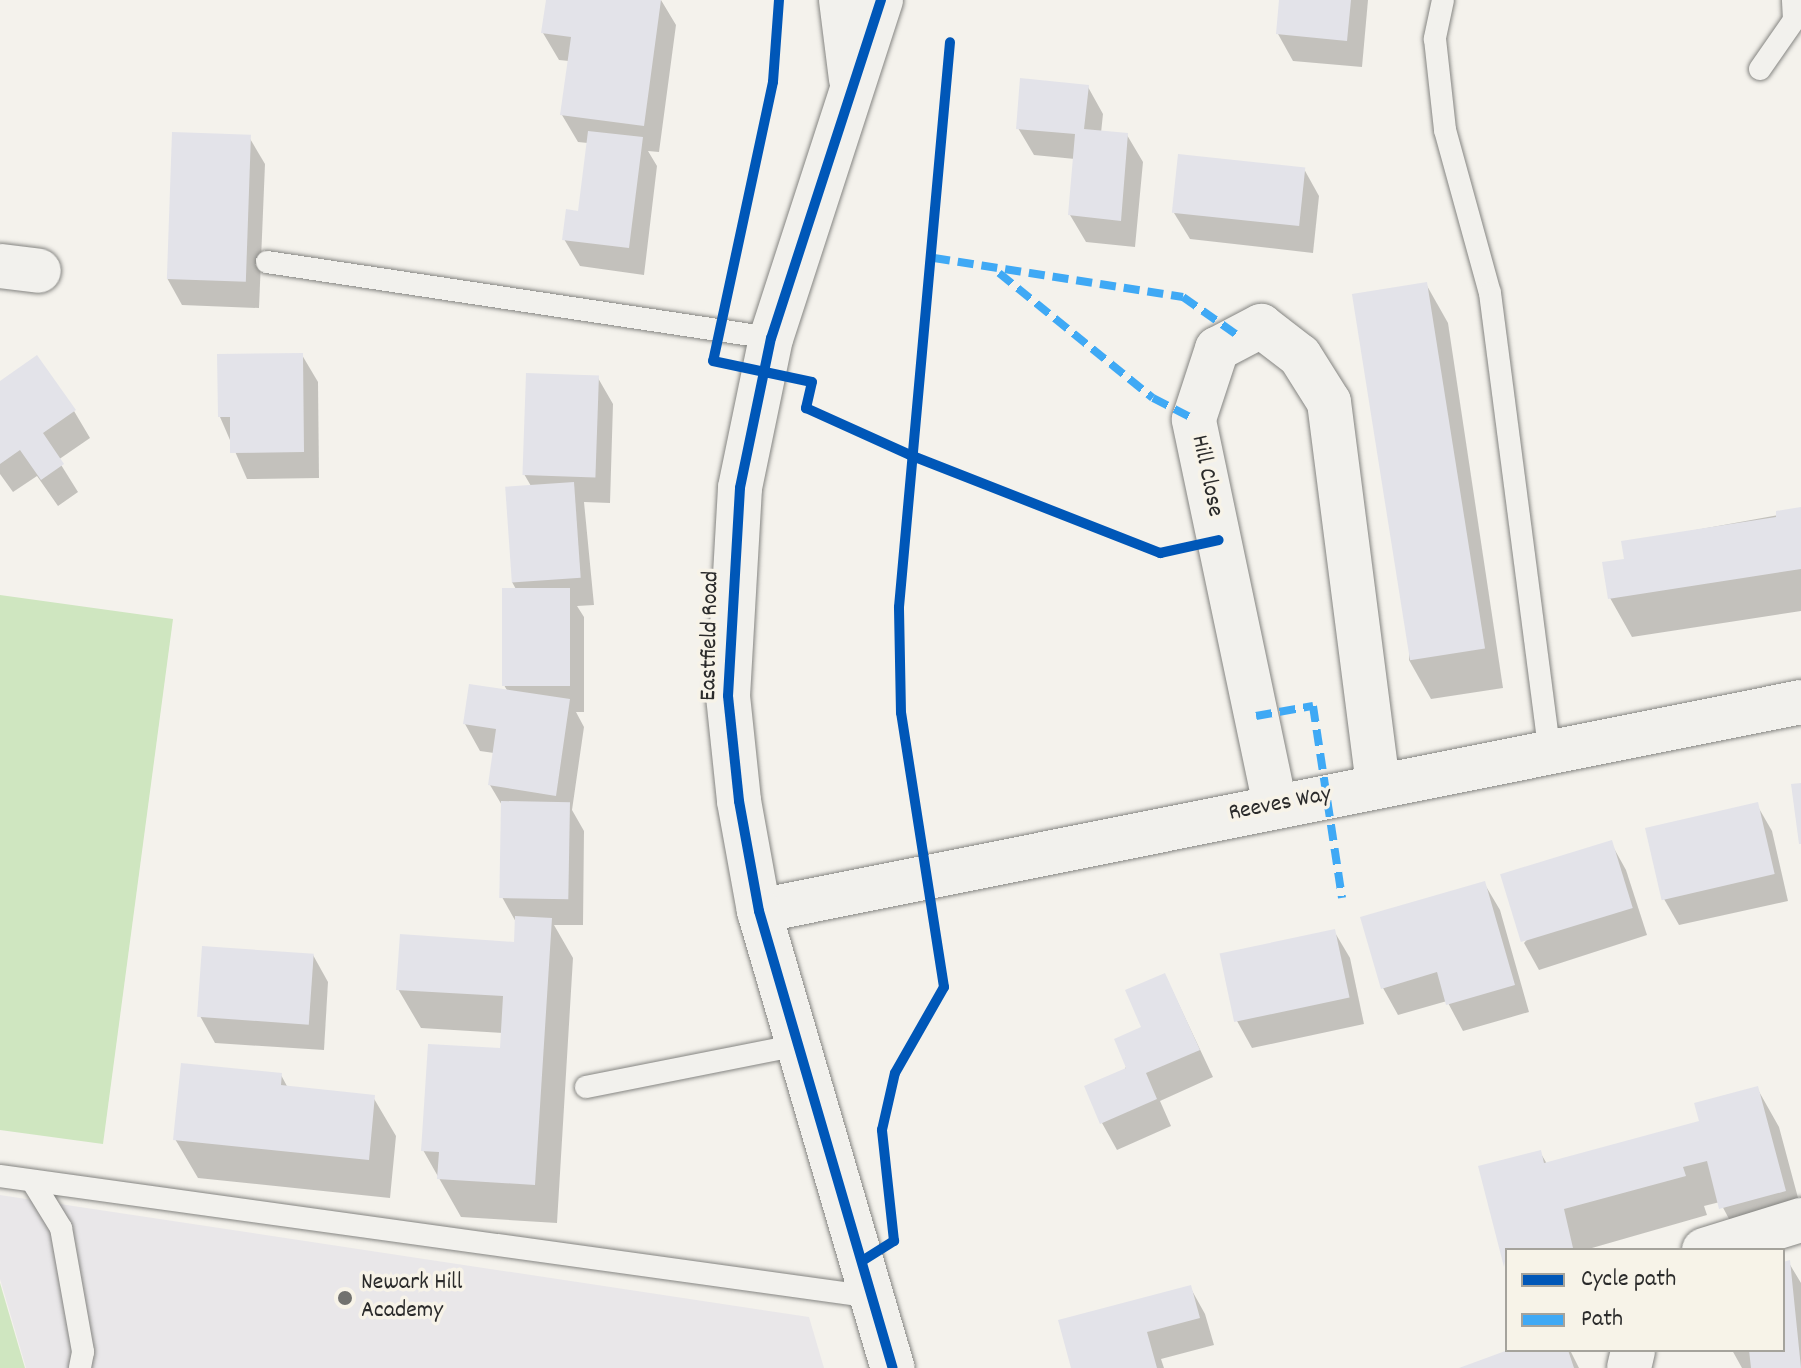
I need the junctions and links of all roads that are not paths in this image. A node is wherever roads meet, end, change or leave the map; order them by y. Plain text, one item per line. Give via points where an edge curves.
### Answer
1 (841, 0) edge
2 (881, 0) edge
3 (1443, 0) edge
4 (1793, 0) edge
5 (1760, 69) dead end
6 (852, 89) junction
7 (267, 262) dead end
8 (771, 338) junction
9 (1801, 702) edge
10 (1550, 755) junction
11 (1378, 785) junction
12 (1275, 805) junction
13 (759, 911) junction
14 (799, 1045) junction
15 (586, 1087) dead end
16 (0, 1176) edge
17 (34, 1184) junction
18 (1801, 1220) edge
19 (1710, 1248) edge
20 (872, 1297) junction
21 (80, 1368) edge
22 (893, 1368) edge

1 - 6 street
2 - 6 street, Eastfield Road
3 - 10 lane via 1435,39 1445,130 1490,293
4 - 5 lane via 1794,20
6 - 8 street, Eastfield Road
7 - 8 lane
8 - 13 street, Eastfield Road via 740,488 728,681 739,801
9 - 10 street, Reeves Way
10 - 11 street, Reeves Way
11 - 12 street, Reeves Way
11 - 12 street, Hill Close via 1329,402 1300,356 1261,326 1217,349 1194,419
12 - 13 street, Reeves Way via 926,881
13 - 14 street, Eastfield Road
14 - 15 lane
14 - 20 street, Eastfield Road
16 - 17 lane
17 - 20 lane
17 - 21 lane via 61,1228 83,1352
18 - 19 street
20 - 22 street, Eastfield Road

